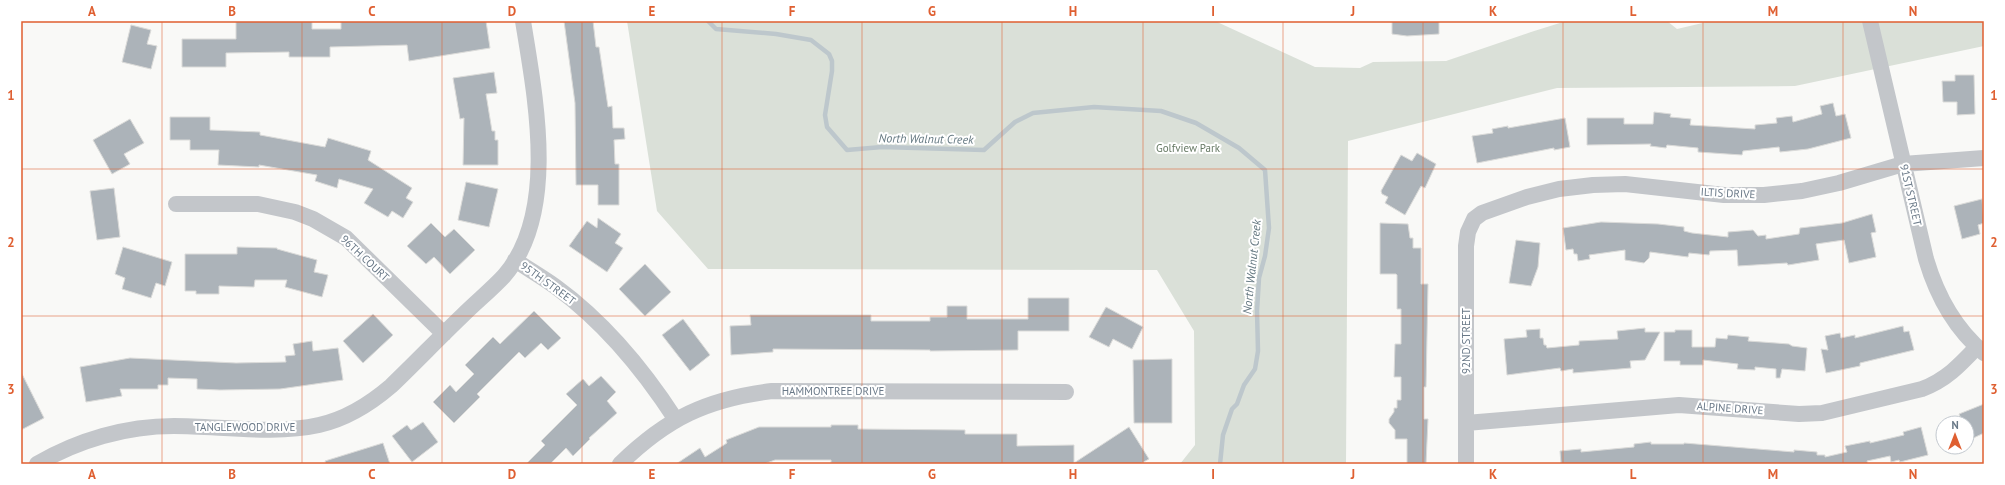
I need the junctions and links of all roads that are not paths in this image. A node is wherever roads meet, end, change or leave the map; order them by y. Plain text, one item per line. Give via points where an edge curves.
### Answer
1 (523, 21) edge
2 (1870, 21) edge
3 (1984, 158) edge
4 (1903, 164) junction
5 (176, 204) dead end
6 (1474, 219) joint
7 (515, 260) junction
8 (444, 334) junction
9 (1980, 350) edge
10 (1066, 392) dead end
11 (676, 420) junction
12 (1466, 423) junction
13 (37, 464) edge
14 (620, 464) edge
15 (1466, 464) edge

1 - 7 street, 95TH STREET via 537,114 538,189 533,220
2 - 4 street, 91ST STREET
3 - 4 street, ILTIS DRIVE
4 - 6 street, ILTIS DRIVE via 1839,183 1802,191 1764,195 1724,195 1625,184 1579,186 1527,196 1493,208
4 - 9 street, 91ST STREET via 1933,283 1958,327
5 - 8 street, 96TH COURT via 258,204 295,212 313,219 346,238
6 - 12 street, 92ND STREET via 1468,232 1466,246
7 - 8 street, TANGLEWOOD DRIVE via 504,276
7 - 11 street, 95TH STREET via 556,287 594,319 628,354
8 - 13 street, TANGLEWOOD DRIVE via 377,398 350,414 320,425 288,429 172,426 132,430 76,445
9 - 12 street, ALPINE DRIVE via 1937,384 1822,413 1799,414 1679,405
10 - 11 street, HAMMONTREE DRIVE via 772,391 721,400
11 - 14 street, HAMMONTREE DRIVE via 641,444
12 - 15 street, 92ND STREET

